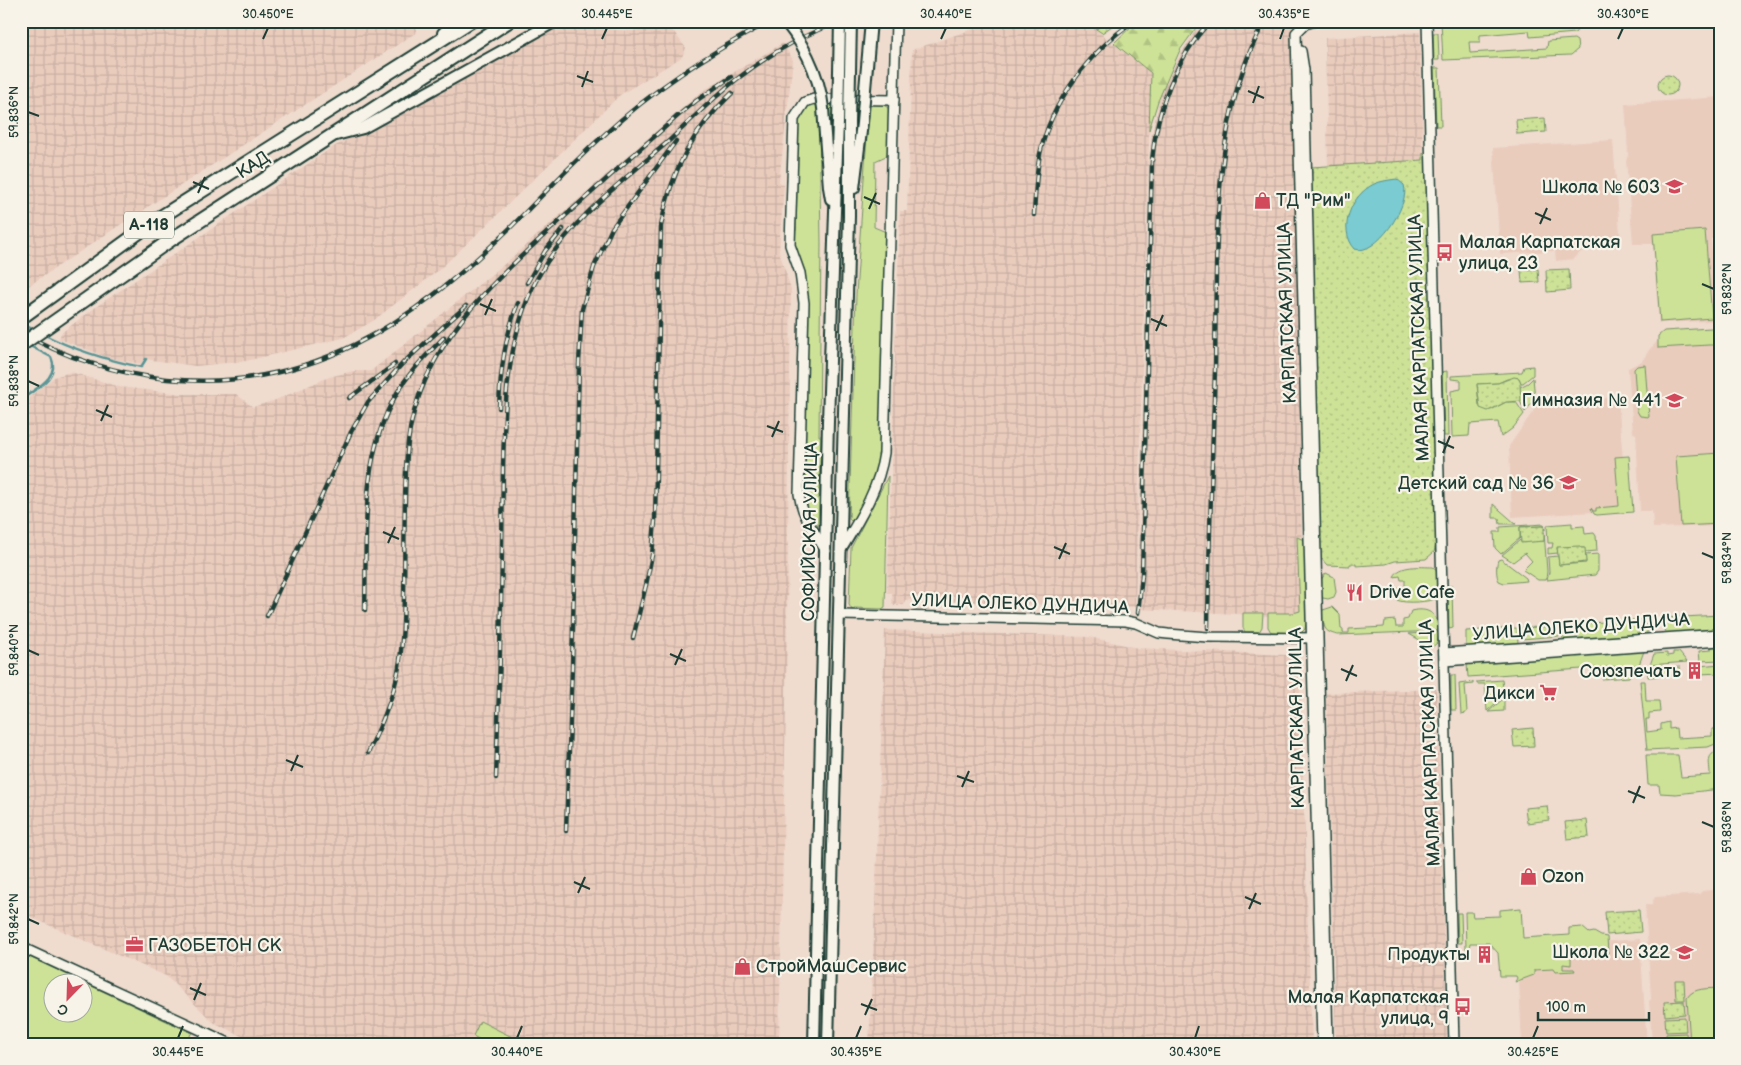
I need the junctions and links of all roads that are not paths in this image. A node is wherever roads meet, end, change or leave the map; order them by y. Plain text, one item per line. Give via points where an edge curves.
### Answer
1 (457, 21) edge
2 (471, 21) edge
3 (509, 21) edge
4 (556, 21) edge
5 (786, 21) edge
6 (840, 21) edge
7 (851, 21) edge
8 (871, 21) edge
9 (896, 21) edge
10 (1315, 21) edge
11 (1427, 21) edge
12 (409, 61) junction
13 (894, 100) junction
14 (328, 138) junction
15 (834, 215) junction
16 (849, 216) junction
17 (21, 318) edge
18 (21, 345) edge
19 (826, 551) junction
20 (840, 551) junction
21 (839, 615) junction
22 (1720, 634) edge
23 (1315, 638) junction
24 (1720, 641) edge
25 (1444, 657) junction
26 (21, 947) edge
27 (207, 1033) junction
28 (202, 1044) edge
29 (231, 1044) edge
30 (814, 1044) edge
31 (828, 1044) edge
32 (1322, 1044) edge
33 (1328, 1044) edge
34 (1454, 1044) edge

1 - 12 main road
2 - 12 highway, КАД / А-118
3 - 14 highway, КАД / А-118
4 - 14 main road via 363,128
5 - 15 main road, bridge via 816,74 821,94 828,187
6 - 15 main road, СОФИЙСКАЯ УЛИЦА, bridge
7 - 16 main road, СОФИЙСКАЯ УЛИЦА, bridge
8 - 16 main road, bridge via 860,148
9 - 13 street
10 - 23 street, КАРПАТСКАЯ УЛИЦА via 1300,29 1304,70
11 - 25 street, МАЛАЯ КАРПАТСКАЯ УЛИЦА
12 - 17 highway, КАД / А-118 via 156,220
13 - 19 street via 814,99 805,102 794,119 790,245 800,273 804,303 799,494 806,519
13 - 20 street via 884,453 875,490
14 - 18 highway, КАД / А-118, bridge via 169,240
15 - 19 main road, СОФИЙСКАЯ УЛИЦА
16 - 20 main road, СОФИЙСКАЯ УЛИЦА
19 - 30 main road, СОФИЙСКАЯ УЛИЦА
20 - 21 main road, СОФИЙСКАЯ УЛИЦА
21 - 23 street, УЛИЦА ОЛЕКО ДУНДИЧА via 1126,621 1168,634
21 - 31 main road, СОФИЙСКАЯ УЛИЦА
22 - 25 street, УЛИЦА ОЛЕКО ДУНДИЧА
23 - 32 street, КАРПАТСКАЯ УЛИЦА
23 - 33 street, КАРПАТСКАЯ УЛИЦА
24 - 25 street, УЛИЦА ОЛЕКО ДУНДИЧА
25 - 34 street, МАЛАЯ КАРПАТСКАЯ УЛИЦА
26 - 27 street
27 - 28 street
27 - 29 street

